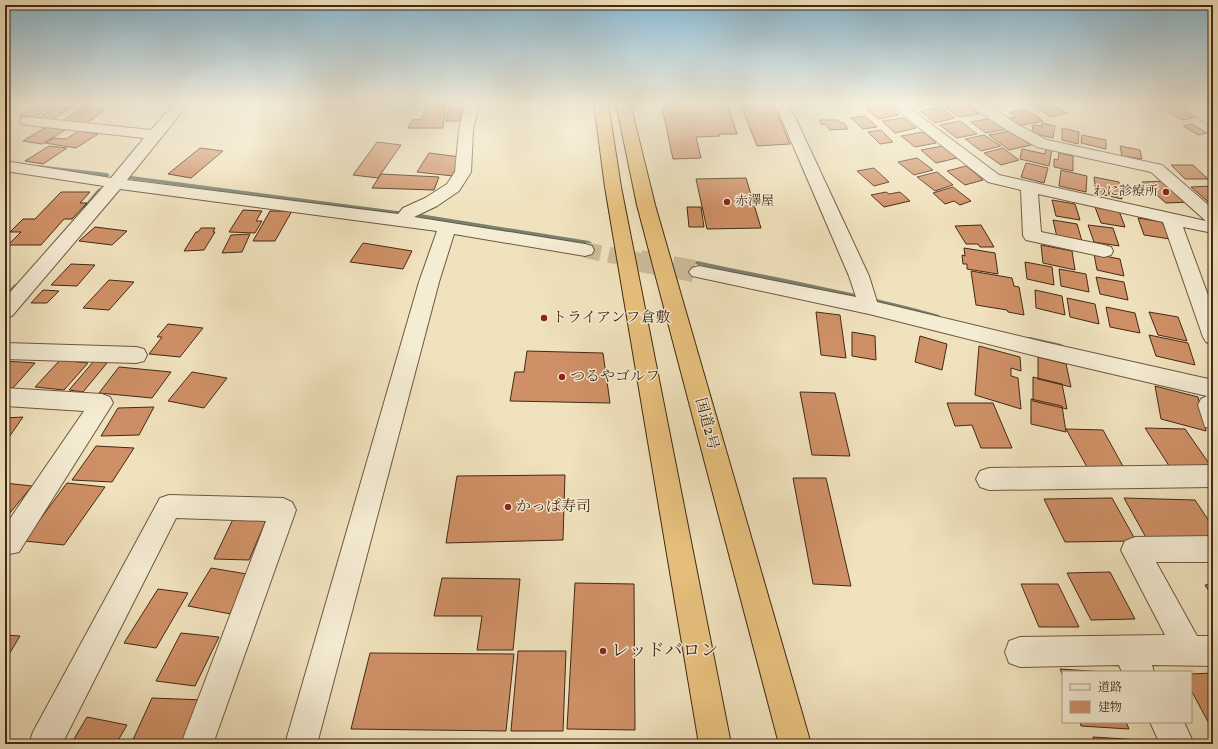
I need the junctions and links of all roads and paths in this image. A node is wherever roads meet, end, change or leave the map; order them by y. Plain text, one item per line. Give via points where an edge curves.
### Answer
1 (152, 138) edge
2 (465, 138) edge
3 (592, 138) edge
4 (606, 138) edge
5 (631, 138) edge
6 (797, 138) edge
7 (940, 138) edge
8 (1031, 138) edge
9 (5, 166) edge
10 (115, 183) junction
11 (613, 187) junction
12 (1029, 187) junction
13 (405, 217) junction
14 (1212, 218) edge
15 (1171, 219) junction
16 (446, 227) junction
17 (585, 250) tunnel mouth
18 (1104, 251) dead end
19 (699, 272) tunnel mouth
20 (867, 301) junction
21 (5, 311) edge
22 (1213, 337) edge
23 (5, 351) edge
24 (136, 355) dead end
25 (1213, 389) edge
26 (5, 397) edge
27 (1213, 403) edge
28 (1213, 420) edge
29 (1213, 476) edge
30 (989, 479) dead end
31 (5, 543) edge
32 (1213, 549) edge
33 (1201, 650) edge
34 (1020, 652) dead end
35 (1133, 661) edge
36 (1167, 723) edge
37 (45, 744) edge
38 (197, 744) edge
39 (302, 744) edge
40 (715, 744) edge
41 (795, 744) edge
42 (1178, 744) edge

1 - 10 street
2 - 13 street via 463,172 453,187
3 - 11 highway via 598,170
4 - 11 highway
5 - 41 highway, 国道2号 via 646,205
6 - 20 street
7 - 12 street via 994,179
8 - 14 street via 1042,144 1156,168
9 - 10 street
10 - 13 street
10 - 21 street
11 - 40 highway
12 - 15 street
12 - 18 street via 1032,236
13 - 16 street
14 - 15 street
15 - 22 street
16 - 17 street
16 - 39 street
19 - 20 street
20 - 25 street via 1044,350
23 - 24 street
26 - 31 street via 102,403 9,543
27 - 28 street via 1209,405
29 - 30 street
32 - 33 street via 1135,550
33 - 35 street
34 - 35 street
36 - 42 street
37 - 38 street via 169,506 283,510

